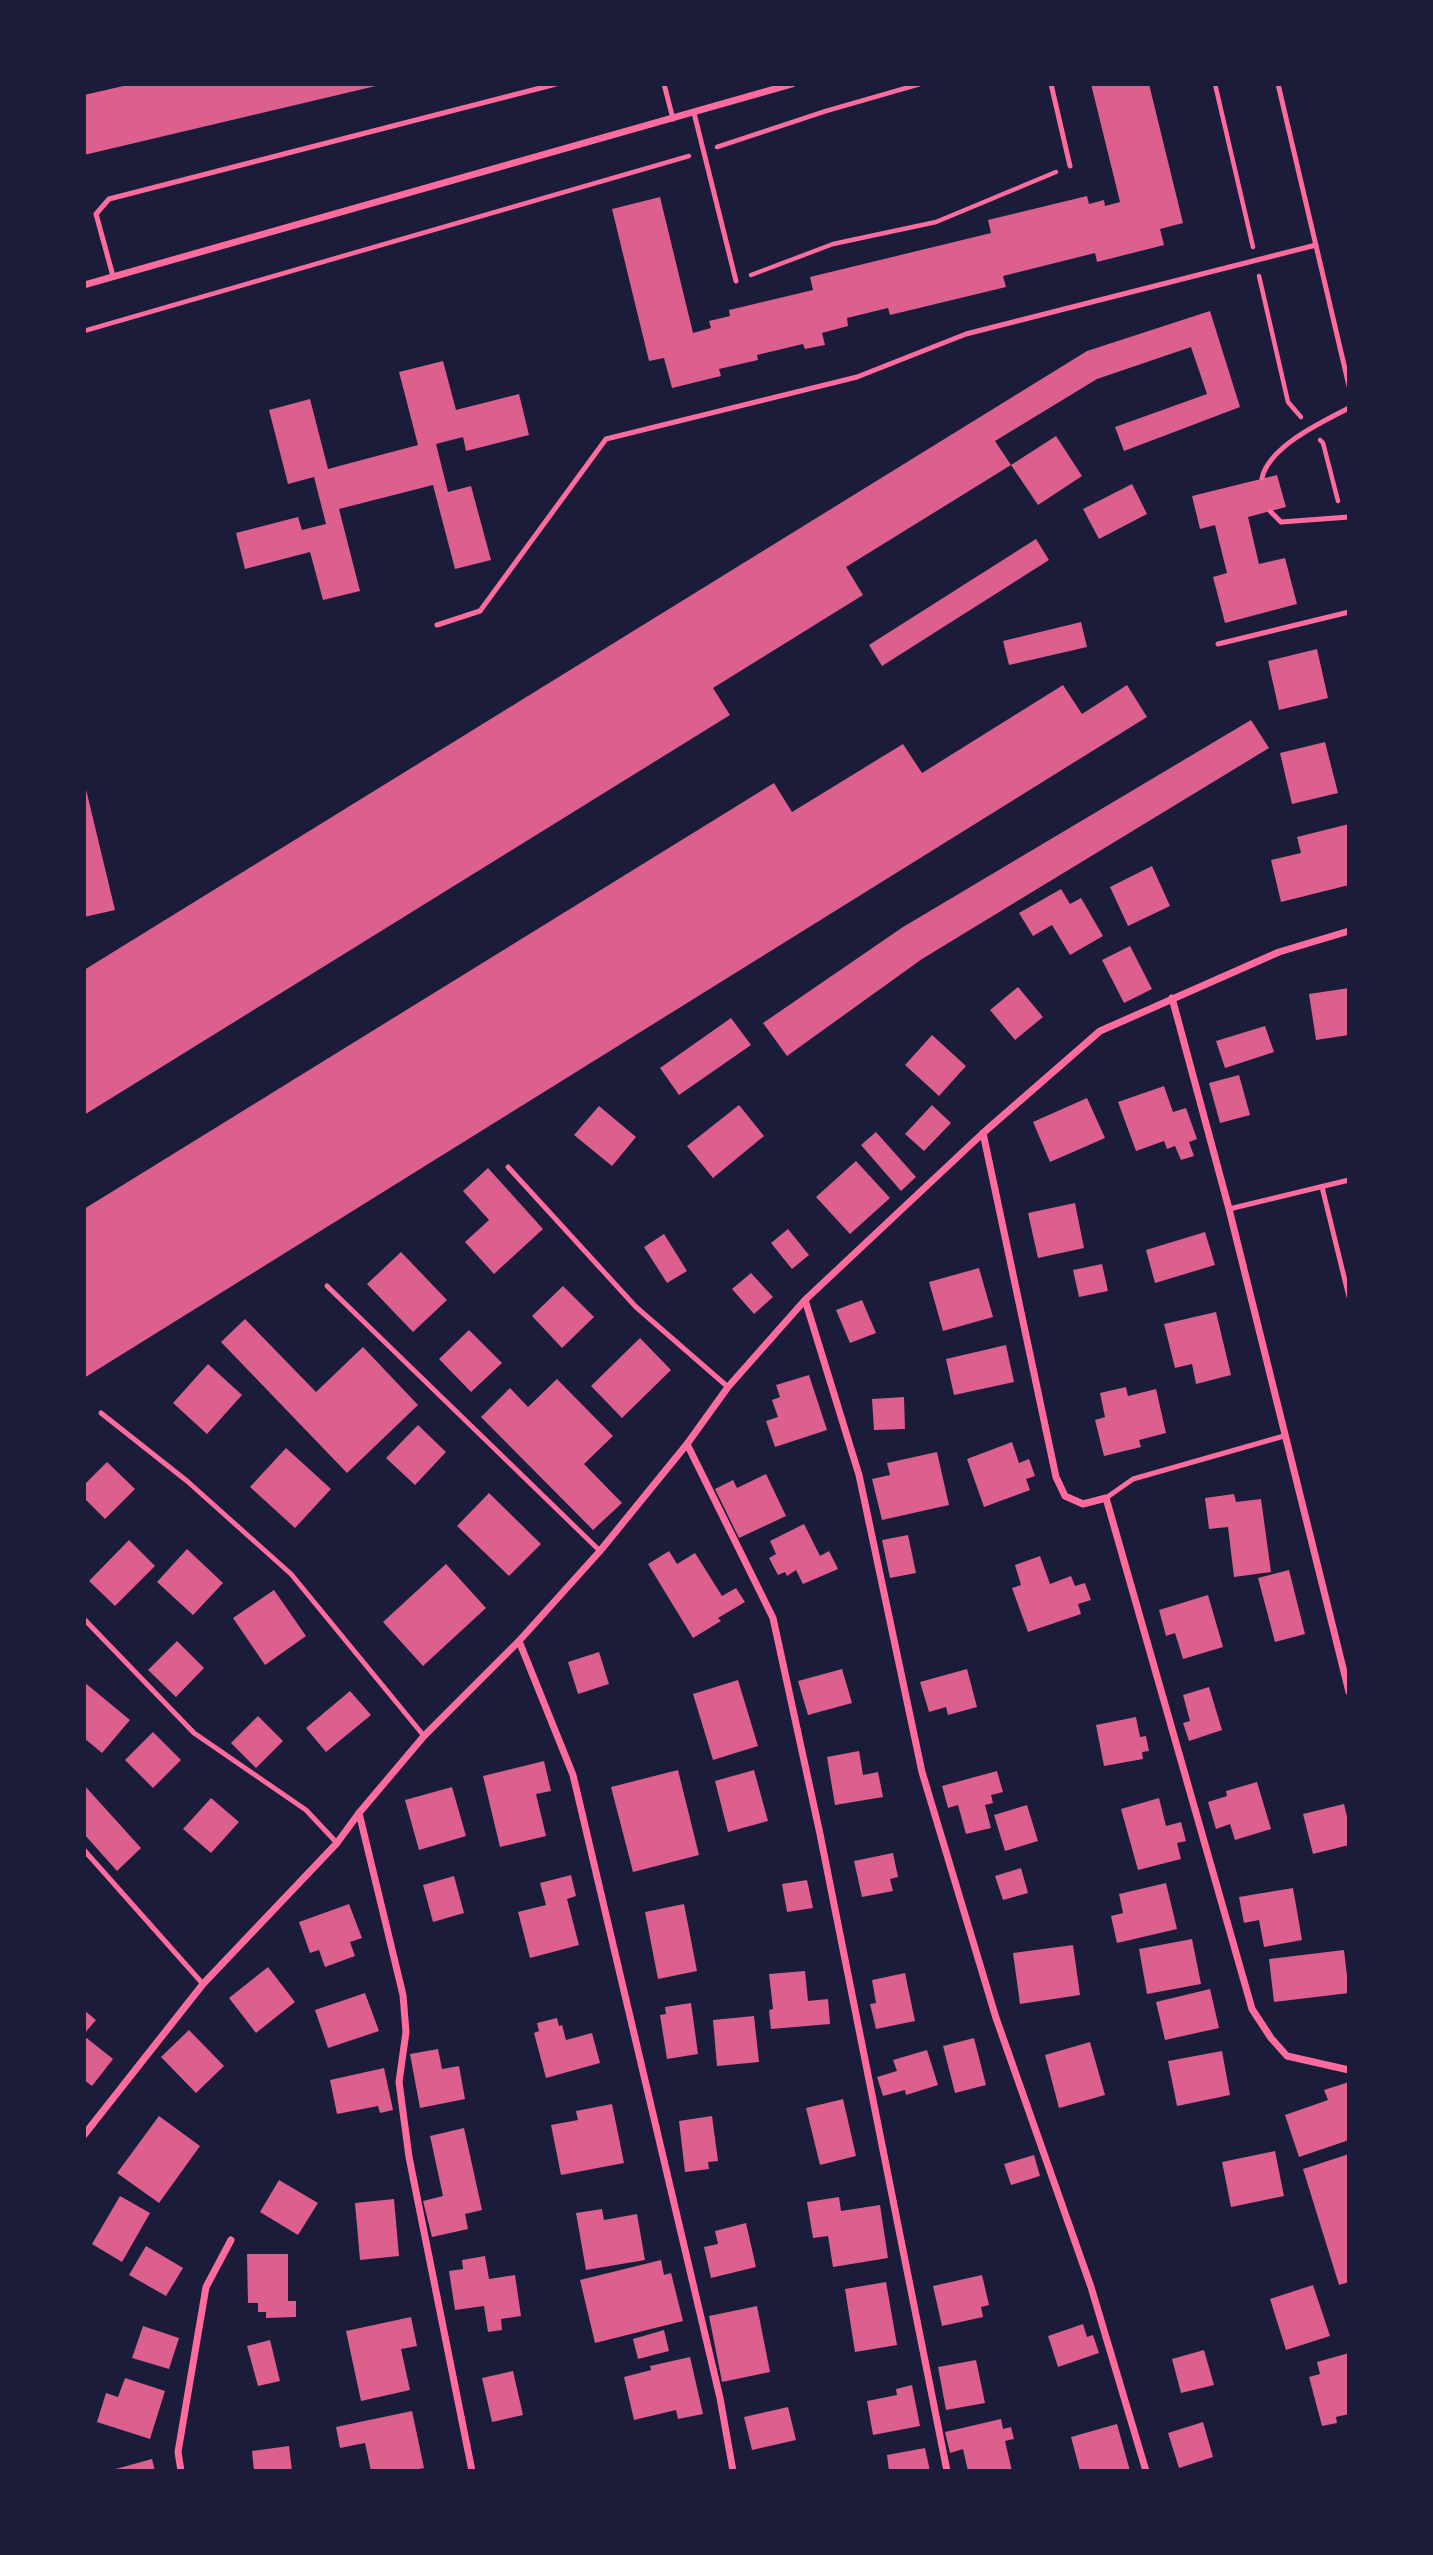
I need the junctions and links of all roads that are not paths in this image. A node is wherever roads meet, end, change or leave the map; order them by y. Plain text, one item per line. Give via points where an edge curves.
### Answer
1 (556, 84) edge
2 (664, 84) edge
3 (792, 84) edge
4 (1051, 84) edge
5 (1278, 84) edge
6 (694, 113) junction
7 (673, 119) junction
8 (1070, 166) road end
9 (1316, 245) junction
10 (113, 276) junction
11 (736, 281) road end
12 (84, 285) edge
13 (1349, 386) edge
14 (1349, 408) edge
15 (1262, 478) dead end
16 (1270, 512) dead end
17 (1346, 518) edge
18 (1349, 611) edge
19 (437, 625) dead end
20 (1218, 644) dead end
21 (1349, 931) edge
22 (1172, 998) junction
23 (983, 1133) junction
24 (508, 1167) dead end
25 (1349, 1180) edge
26 (1322, 1187) junction
27 (1229, 1209) junction
28 (327, 1286) dead end
29 (1349, 1297) edge
30 (805, 1300) junction
31 (728, 1387) junction
32 (101, 1413) dead end
33 (1284, 1436) junction
34 (687, 1444) junction
35 (1106, 1498) junction
36 (600, 1551) junction
37 (84, 1619) edge
38 (519, 1641) junction
39 (1349, 1692) edge
40 (424, 1736) junction
41 (359, 1813) junction
42 (338, 1843) junction
43 (84, 1850) edge
44 (204, 1984) junction
45 (1349, 2070) edge
46 (84, 2135) edge
47 (230, 2240) dead end
48 (181, 2471) edge
49 (472, 2471) edge
50 (733, 2471) edge
51 (947, 2471) edge
52 (1146, 2471) edge

1 - 10 lane via 109,199 96,214
2 - 7 lane
3 - 6 street
4 - 8 lane
5 - 9 lane
6 - 7 street
6 - 11 lane
7 - 10 street
9 - 13 lane
9 - 19 lane via 966,334 857,377 606,439 480,611
10 - 12 street
14 - 15 lane via 1310,428 1265,465
16 - 17 lane via 1281,522
18 - 20 lane
21 - 22 street via 1279,952
22 - 23 street via 1100,1031
22 - 27 street
23 - 30 street
23 - 35 street via 1056,1477 1065,1496 1083,1504
24 - 31 lane via 636,1307
25 - 26 lane
26 - 27 lane
26 - 29 lane
27 - 33 street
28 - 36 lane
30 - 31 street
30 - 52 street via 859,1475 922,1772 996,2018 1091,2287
31 - 34 street
32 - 40 lane via 187,1481 291,1574
33 - 35 lane via 1133,1479
33 - 39 street
34 - 36 street
34 - 51 street via 773,1618
35 - 45 street via 1252,2009 1287,2056
36 - 38 street
37 - 42 lane via 194,1733 306,1810
38 - 40 street
38 - 50 street via 573,1775 720,2398
40 - 41 street
41 - 42 street
41 - 49 street via 403,1995 406,2032 399,2082 409,2157
42 - 44 street
43 - 44 lane
44 - 46 street
47 - 48 street via 206,2287 178,2452

